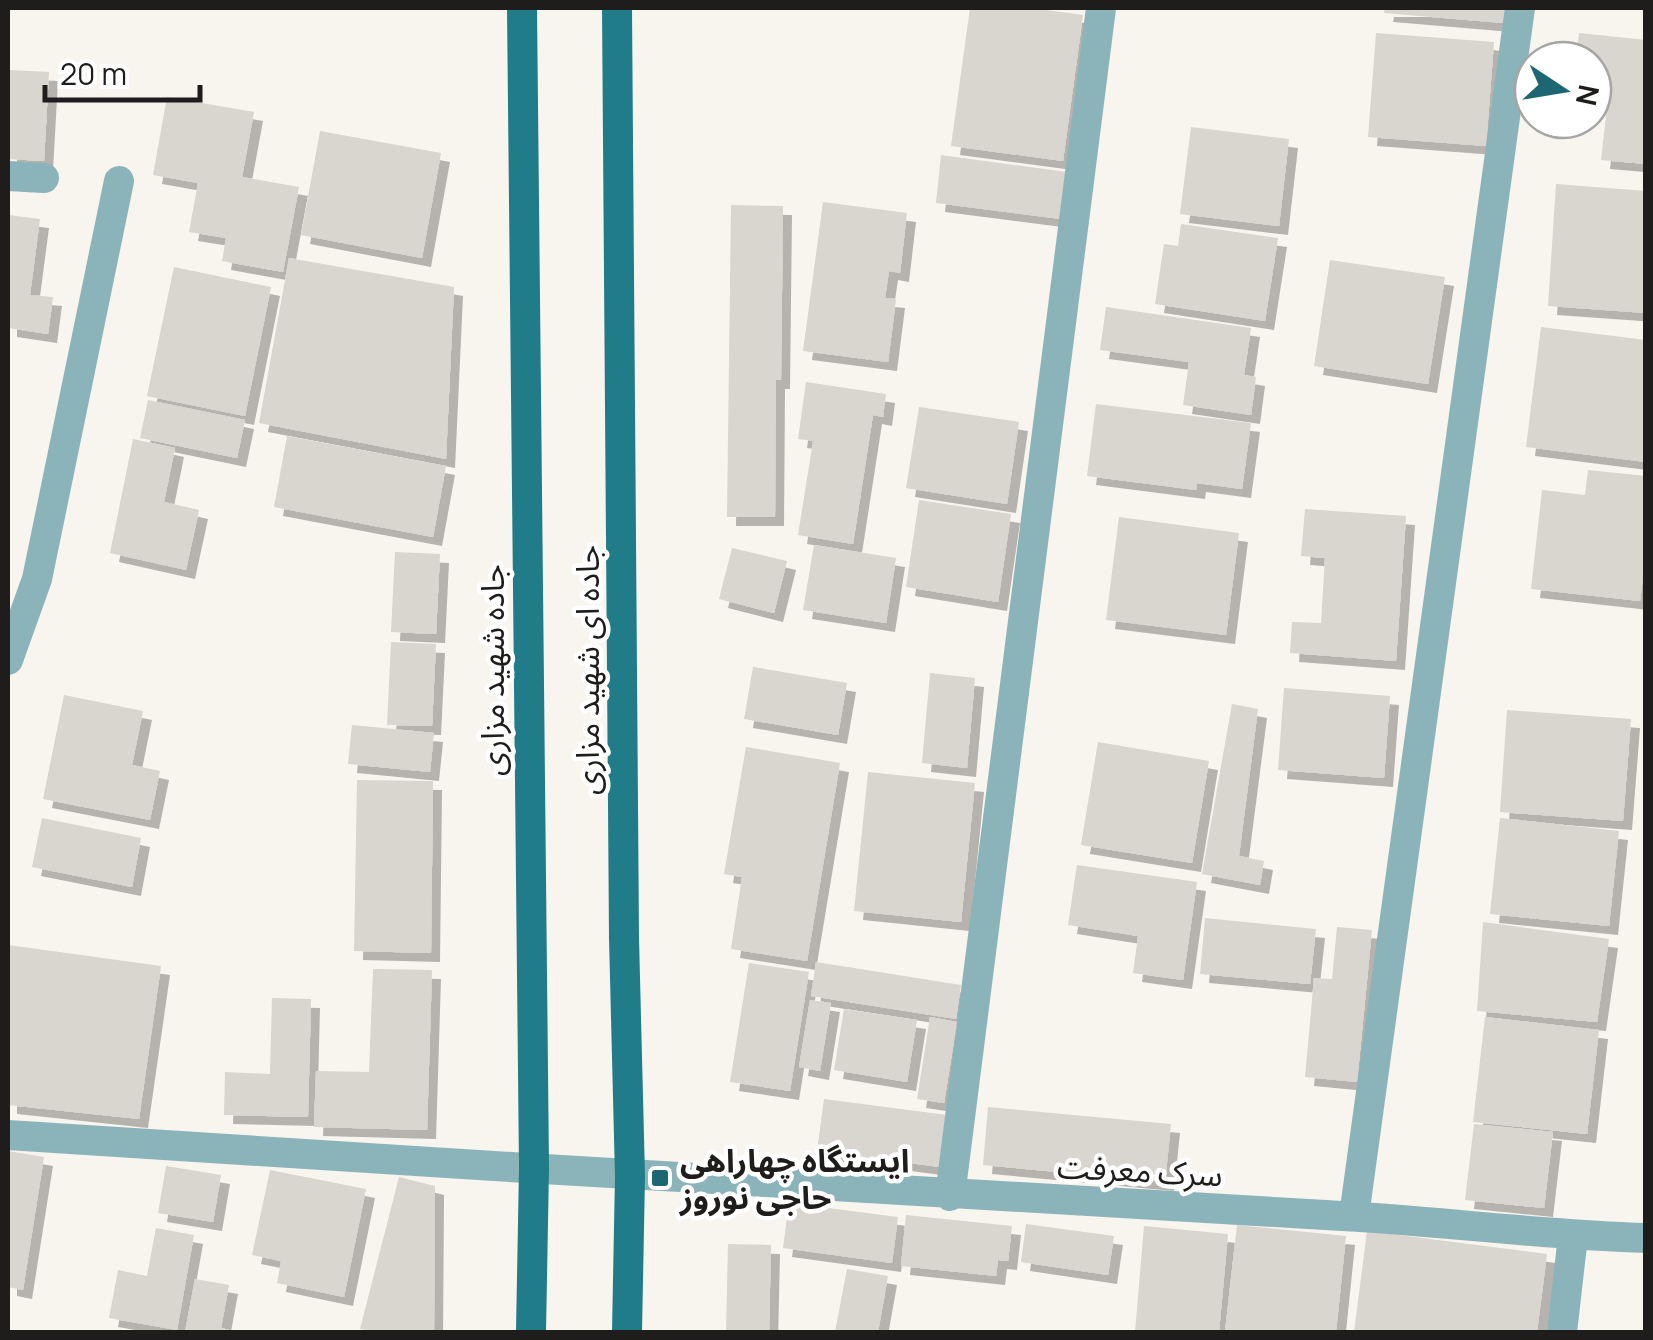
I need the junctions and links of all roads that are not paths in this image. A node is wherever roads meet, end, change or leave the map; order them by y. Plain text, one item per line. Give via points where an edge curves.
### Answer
1 (522, 8) edge
2 (616, 8) edge
3 (1100, 8) edge
4 (1520, 8) edge
5 (8, 176) edge
6 (44, 178) dead end
7 (119, 181) dead end
8 (22, 577) edge
9 (8, 660) edge
10 (8, 1135) edge
11 (534, 1168) junction
12 (630, 1176) junction
13 (950, 1196) junction
14 (1354, 1216) junction
15 (1573, 1236) junction
16 (1646, 1238) edge
17 (531, 1332) edge
18 (627, 1332) edge
19 (1562, 1332) edge

1 - 11 main road, جاده شهید مزاری
2 - 12 main road, جاده ای شهید مزاری
3 - 13 street
4 - 14 street
5 - 6 street
7 - 8 street
8 - 9 street
10 - 11 street, سرک معرفت
11 - 12 street, سرک معرفت
11 - 17 main road, جاده شهید مزاری
12 - 13 street, سرک معرفت
12 - 18 main road, جاده ای شهید مزاری
13 - 14 street, سرک معرفت
14 - 15 street, سرک معرفت
15 - 16 street, سرک معرفت
15 - 19 street

